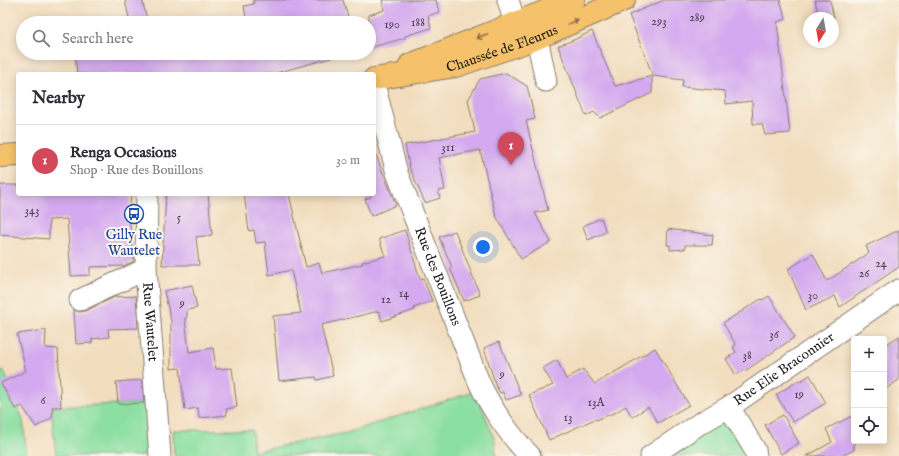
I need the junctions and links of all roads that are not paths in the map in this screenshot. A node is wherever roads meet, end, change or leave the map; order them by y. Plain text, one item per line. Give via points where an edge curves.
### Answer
1 (508, 0) edge
2 (574, 0) edge
3 (624, 0) edge
4 (524, 35) junction
5 (376, 79) edge
6 (546, 81) dead end
7 (376, 92) edge
8 (16, 155) edge
9 (0, 156) edge
10 (147, 196) edge
11 (146, 268) junction
12 (899, 290) edge
13 (80, 300) dead end
14 (729, 407) junction
15 (160, 453) edge
16 (530, 456) edge
17 (651, 456) edge
18 (756, 456) edge

1 - 4 street
2 - 4 main road, Chaussée de Fleurus
4 -> 3 main road, Chaussée de Fleurus
4 - 5 main road, Chaussée de Fleurus via 456,66
4 - 6 street
7 - 16 street, Rue des Bouillons via 397,173 483,392 516,442
8 - 9 main road
10 - 11 street, Rue Wautelet
11 - 13 street
11 - 15 street, Rue Wautelet
12 - 14 street, Rue Elie Braconnier
14 - 17 street, Rue Elie Braconnier
14 - 18 street, Rue Elie Braconnier via 755,450

